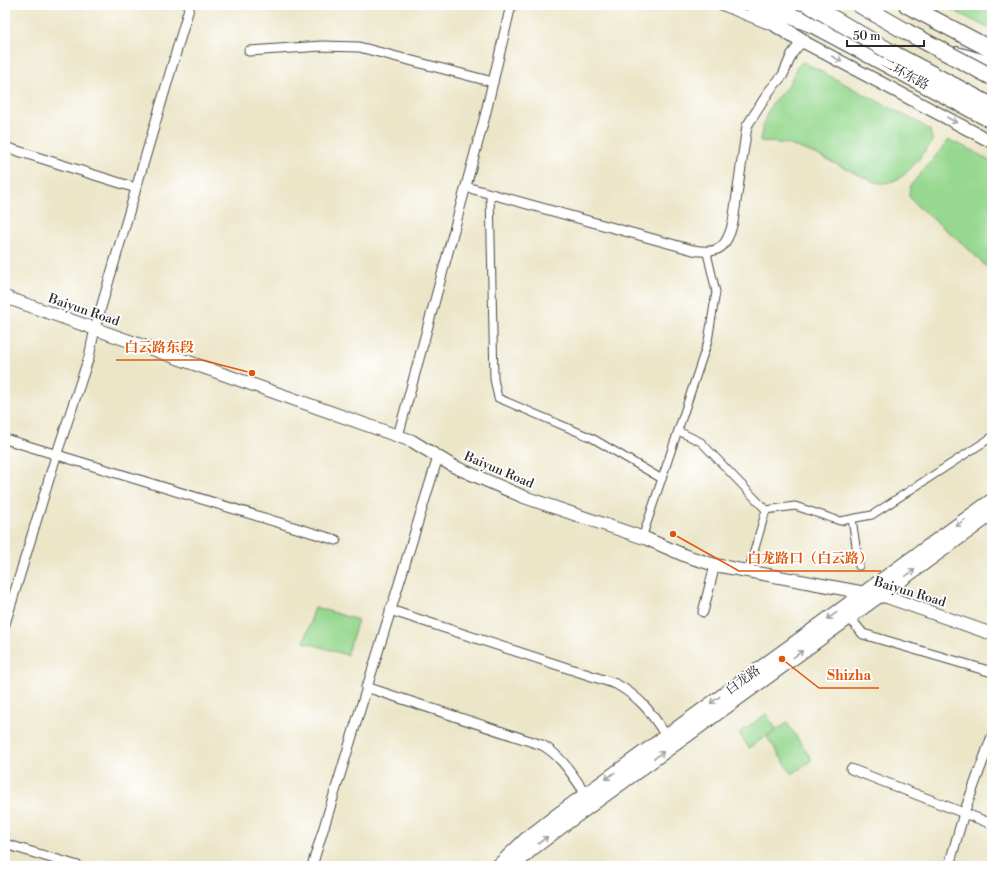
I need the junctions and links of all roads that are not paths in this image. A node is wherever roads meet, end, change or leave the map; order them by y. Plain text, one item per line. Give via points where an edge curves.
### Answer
1 (190, 5) edge
2 (511, 5) edge
3 (721, 5) edge
4 (752, 5) edge
5 (764, 5) edge
6 (775, 5) edge
7 (854, 5) edge
8 (860, 5) edge
9 (907, 5) edge
10 (811, 12) edge
11 (802, 41) junction
12 (924, 43) junction
13 (992, 50) edge
14 (249, 51) dead end
15 (992, 63) edge
16 (992, 78) edge
17 (493, 82) junction
18 (992, 106) edge
19 (992, 121) edge
20 (992, 142) edge
21 (5, 147) edge
22 (466, 187) junction
23 (136, 188) junction
24 (490, 194) junction
25 (707, 253) junction
26 (5, 298) edge
27 (95, 328) junction
28 (678, 431) junction
29 (398, 436) junction
30 (992, 437) edge
31 (5, 439) edge
32 (56, 456) junction
33 (438, 457) junction
34 (662, 479) junction
35 (992, 500) edge
36 (766, 510) junction
37 (992, 514) edge
38 (852, 519) junction
39 (642, 538) junction
40 (336, 540) dead end
41 (715, 565) junction
42 (859, 566) dead end
43 (748, 572) junction
44 (864, 593) junction
45 (878, 596) junction
46 (390, 610) junction
47 (7, 612) edge
48 (703, 612) dead end
49 (849, 617) junction
50 (5, 624) edge
51 (992, 634) edge
52 (992, 672) edge
53 (366, 687) junction
54 (666, 736) junction
55 (992, 736) edge
56 (851, 769) dead end
57 (586, 794) junction
58 (964, 813) junction
59 (992, 824) edge
60 (5, 844) edge
61 (78, 866) edge
62 (312, 866) edge
63 (498, 866) edge
64 (514, 866) edge
65 (949, 866) edge

1 - 23 street
2 - 17 street
3 - 11 street
4 - 11 main road
5 - 10 highway
6 - 10 main road, 二环东路
7 - 12 street
8 - 16 highway, bridge
9 - 13 highway
10 - 18 highway, bridge
10 - 19 main road, 二环东路
11 -> 20 street
11 - 25 street via 792,54 783,75 747,126 729,236 721,248
12 - 15 street
12 - 16 street
14 - 17 street via 322,46 359,47
17 - 22 street
21 - 23 street
22 - 24 street
22 - 29 street
23 - 27 street
24 - 25 street
24 - 34 street via 494,379 498,398 592,438
25 - 28 street via 716,292 708,341
26 - 27 street, Baiyun Road
27 - 29 street, Baiyun Road
27 - 32 street via 89,357
28 - 34 street
28 - 36 street via 701,442
29 - 33 street, Baiyun Road via 412,441
30 - 38 street via 872,515
31 - 32 street
32 - 40 street
32 - 47 street
33 - 39 street, Baiyun Road via 453,466 524,496
33 - 46 street
34 - 39 street
35 -> 44 main road, 白龙路
36 - 38 street via 795,506 840,521
36 - 43 street
45 -> 37 main road, 白龙路
38 - 42 street
39 - 41 street, Baiyun Road
41 - 43 street, Baiyun Road
41 - 48 street
43 - 44 street, Baiyun Road
44 - 45 street, Baiyun Road
44 -> 54 main road, 白龙路
45 - 49 main road, 白龙路
45 - 51 street, Baiyun Road
46 - 53 street
46 - 54 street via 616,684 641,701
47 - 50 street
49 - 52 street via 863,634
64 -> 49 main road, 白龙路 via 568,822
53 - 57 street via 542,745 561,759
53 - 62 street
54 -> 57 main road, 白龙路
55 - 58 street
56 - 58 street
57 - 63 main road, 白龙路 via 525,840
58 - 59 street
58 - 65 street
60 - 61 street

